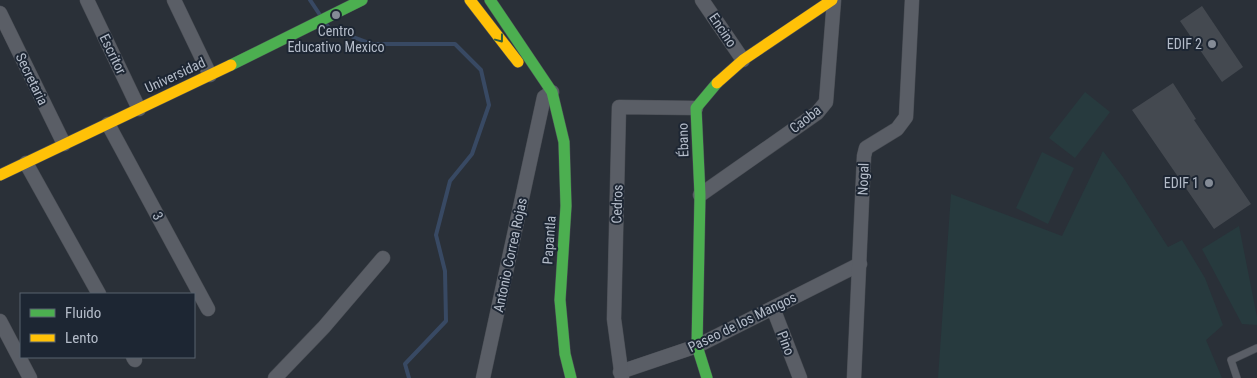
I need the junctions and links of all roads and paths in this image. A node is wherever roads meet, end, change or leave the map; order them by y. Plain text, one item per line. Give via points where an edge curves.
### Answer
1 (87, 0) edge
2 (174, 0) edge
3 (362, 0) edge
4 (470, 0) edge
5 (702, 0) edge
6 (833, 0) edge
7 (912, 0) edge
8 (493, 1) edge
9 (0, 13) edge
10 (481, 13) junction
11 (743, 60) junction
12 (210, 75) junction
13 (550, 97) junction
14 (696, 108) junction
15 (139, 109) junction
16 (108, 124) junction
17 (536, 132) junction
18 (564, 142) junction
19 (64, 144) junction
20 (26, 163) junction
21 (0, 175) edge
22 (700, 195) junction
23 (384, 258) dead end
24 (860, 264) junction
25 (98, 293) edge
26 (773, 308) junction
27 (208, 309) dead end
28 (0, 321) edge
29 (697, 346) junction
30 (1257, 348) edge
31 (621, 375) edge
32 (30, 378) edge
33 (275, 378) edge
34 (483, 378) edge
35 (571, 378) edge
36 (707, 378) edge
37 (800, 378) edge
38 (854, 378) edge
39 (1237, 378) edge

1 - 15 street, Escritor
2 - 12 street
3 - 12 street, Universidad
4 - 10 street, Papantla
5 - 11 street, Encino
6 - 11 street, Ébano
6 - 22 street, Caoba via 826,102 816,113
7 - 24 street, Nogal via 906,117 897,129 866,148 864,156
8 - 10 street
8 - 13 street, Papantla
9 - 19 street, Secretaria
10 -> 13 street, Papantla
11 - 14 street, Ébano via 710,89
12 - 15 street, Universidad
13 - 17 street, Antonio Correa Rojas
13 - 18 street, Papantla
14 - 22 street, Ébano
14 - 31 street, Cedros via 619,107 614,319
15 - 16 street, Universidad
16 - 19 street, Universidad
16 - 27 street, 3
17 - 18 street via 548,131
17 - 34 street, Antonio Correa Rojas
18 - 35 street, Papantla via 566,206 560,300
19 - 20 street, Universidad
20 - 21 street, Universidad
20 - 25 street
22 - 29 street, Ébano
23 - 33 street
24 - 26 street, Paseo de los Mangos
24 - 38 street, Nogal
26 - 29 street, Paseo de los Mangos
26 - 37 street, Pino
28 - 32 street
29 - 31 street, Paseo de los Mangos
29 - 36 street, Ébano
30 - 39 lane via 1231,360

